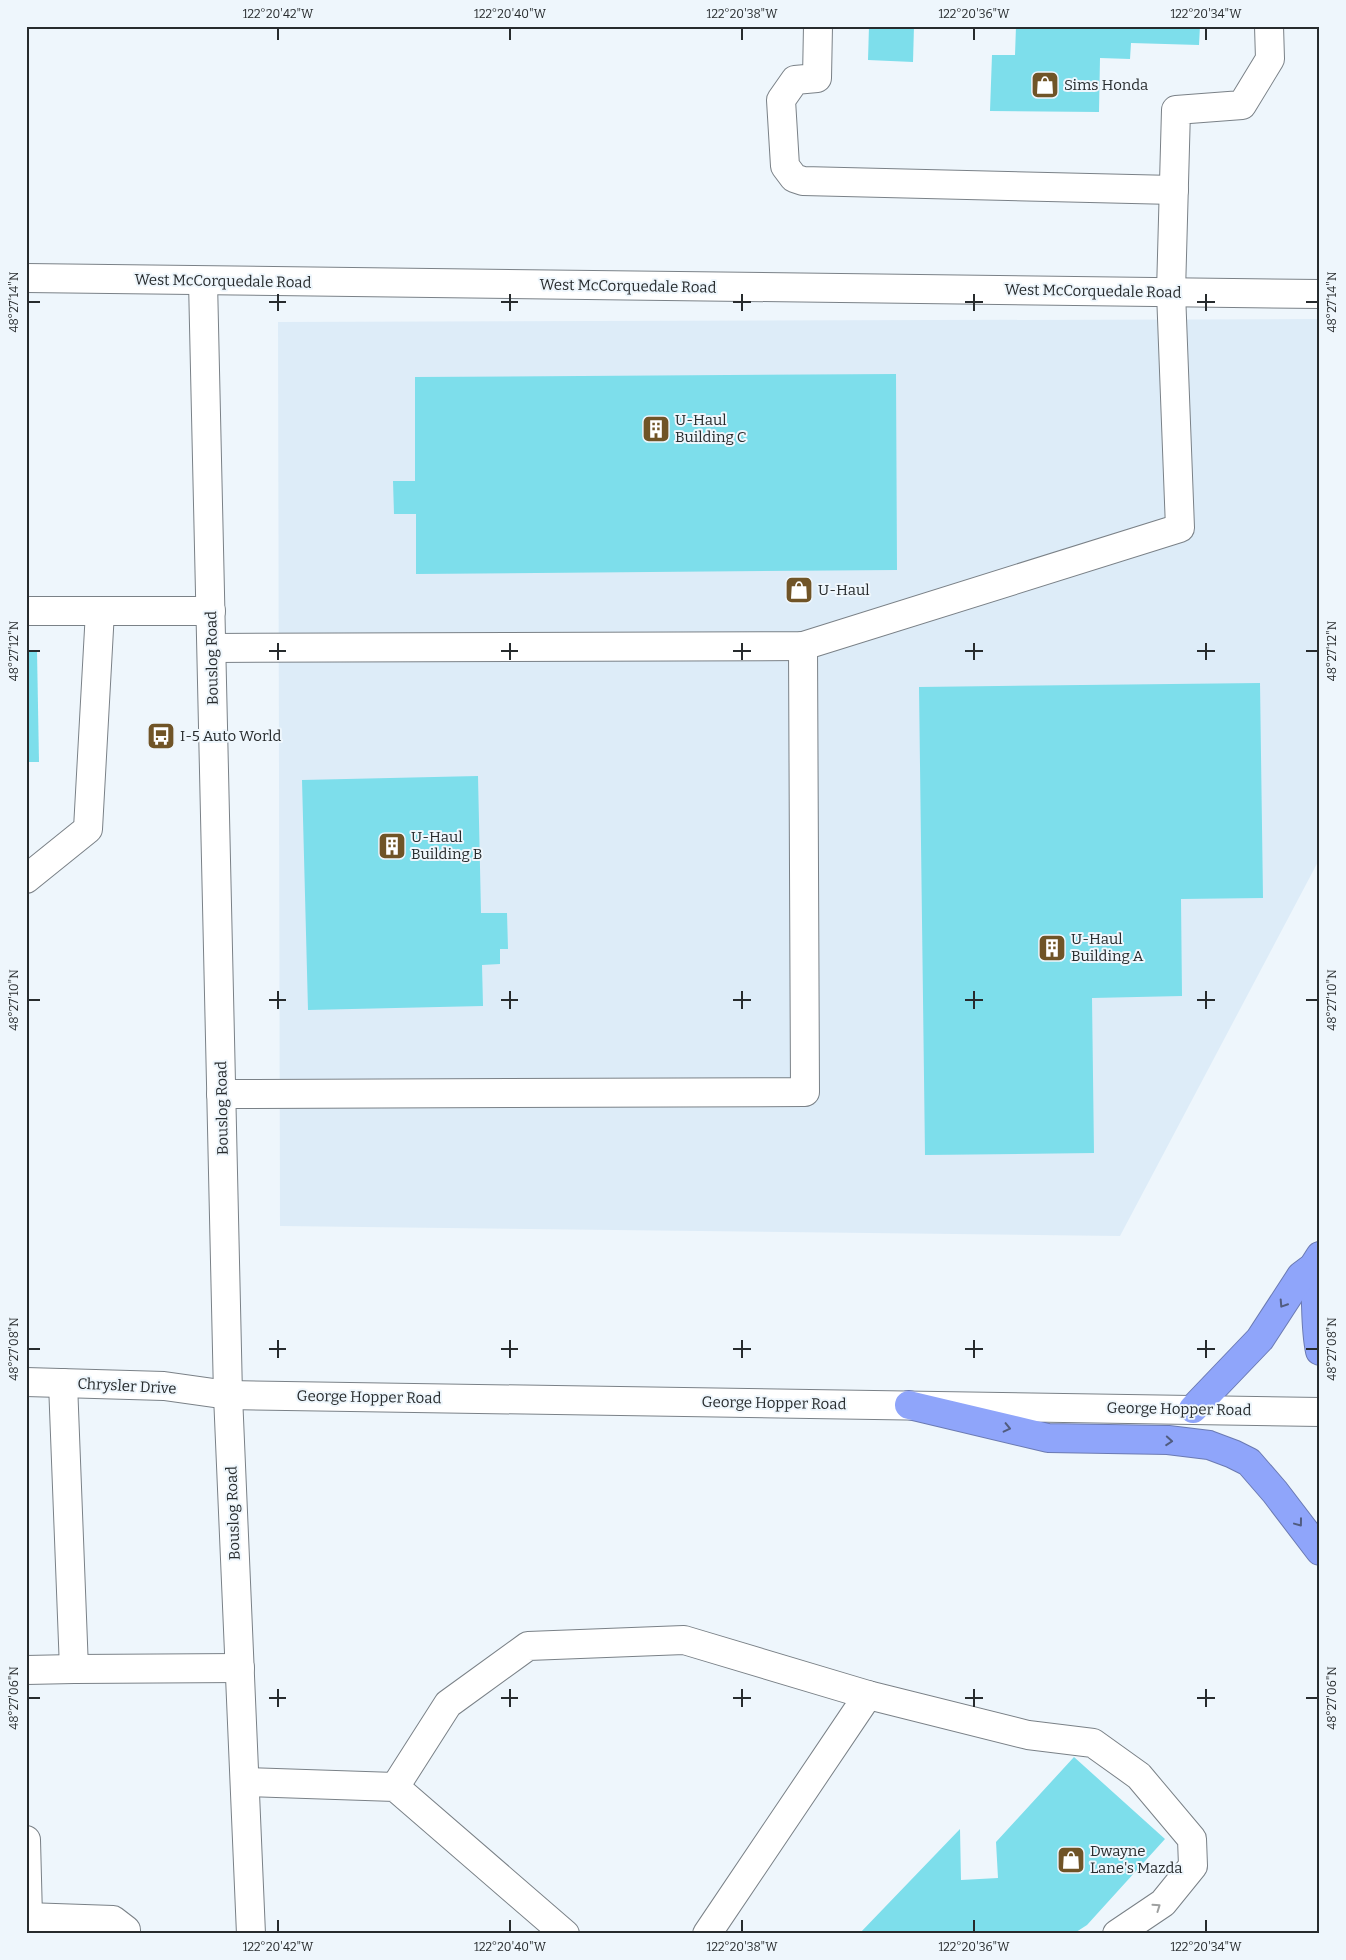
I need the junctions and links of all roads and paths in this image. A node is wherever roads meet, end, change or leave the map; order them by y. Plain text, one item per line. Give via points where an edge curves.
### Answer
1 (818, 26) edge
2 (1269, 26) edge
3 (1174, 190) junction
4 (26, 278) edge
5 (203, 282) junction
6 (1171, 292) junction
7 (1320, 294) edge
8 (26, 611) edge
9 (100, 611) junction
10 (211, 611) junction
11 (803, 646) junction
12 (212, 648) junction
13 (26, 879) edge
14 (221, 1094) junction
15 (1316, 1262) edge
16 (1320, 1351) edge
17 (26, 1382) edge
18 (63, 1383) junction
19 (228, 1395) junction
20 (909, 1405) junction
21 (1193, 1409) junction
22 (1320, 1412) edge
23 (1320, 1550) edge
24 (240, 1668) junction
25 (74, 1669) junction
26 (26, 1670) edge
27 (868, 1695) junction
28 (245, 1782) junction
29 (396, 1787) junction
30 (26, 1840) edge
31 (27, 1917) edge
32 (126, 1934) edge
33 (251, 1934) edge
34 (565, 1934) edge
35 (708, 1934) edge
36 (1117, 1934) edge

1 - 3 street via 817,78 795,80 781,100 785,166 794,178 803,181
2 - 3 street via 1270,59 1242,105 1176,110
3 - 6 street
4 - 5 street, West McCorquedale Road
5 - 6 street, West McCorquedale Road
5 - 10 street, Bouslog Road
6 - 7 street, West McCorquedale Road
6 - 11 street via 1180,528
8 - 9 street
9 - 10 street
9 - 13 street via 88,829
10 - 12 street, Bouslog Road
11 - 12 street
11 - 14 street via 804,1092
12 - 14 street, Bouslog Road
14 - 19 street, Bouslog Road
15 - 16 highway via 1316,1333
15 -> 21 highway via 1301,1276 1260,1339
17 - 18 street, Chrysler Drive
18 - 19 street, Chrysler Drive via 164,1386
18 - 25 street
19 - 20 street, George Hopper Road
19 - 24 street, Bouslog Road
20 - 21 street, George Hopper Road
20 -> 23 highway via 1048,1438 1168,1440 1209,1445 1249,1462
21 - 22 street, George Hopper Road
24 - 25 street
24 - 28 street, Bouslog Road
25 - 26 street
27 - 29 street via 684,1640 528,1646 448,1704
27 - 35 street
36 -> 27 street via 1163,1903 1193,1866 1192,1839 1139,1776 1093,1743 1028,1735
28 - 29 street
28 - 33 street, Bouslog Road
29 - 34 street
30 - 31 street
31 - 32 street via 113,1920 126,1930

